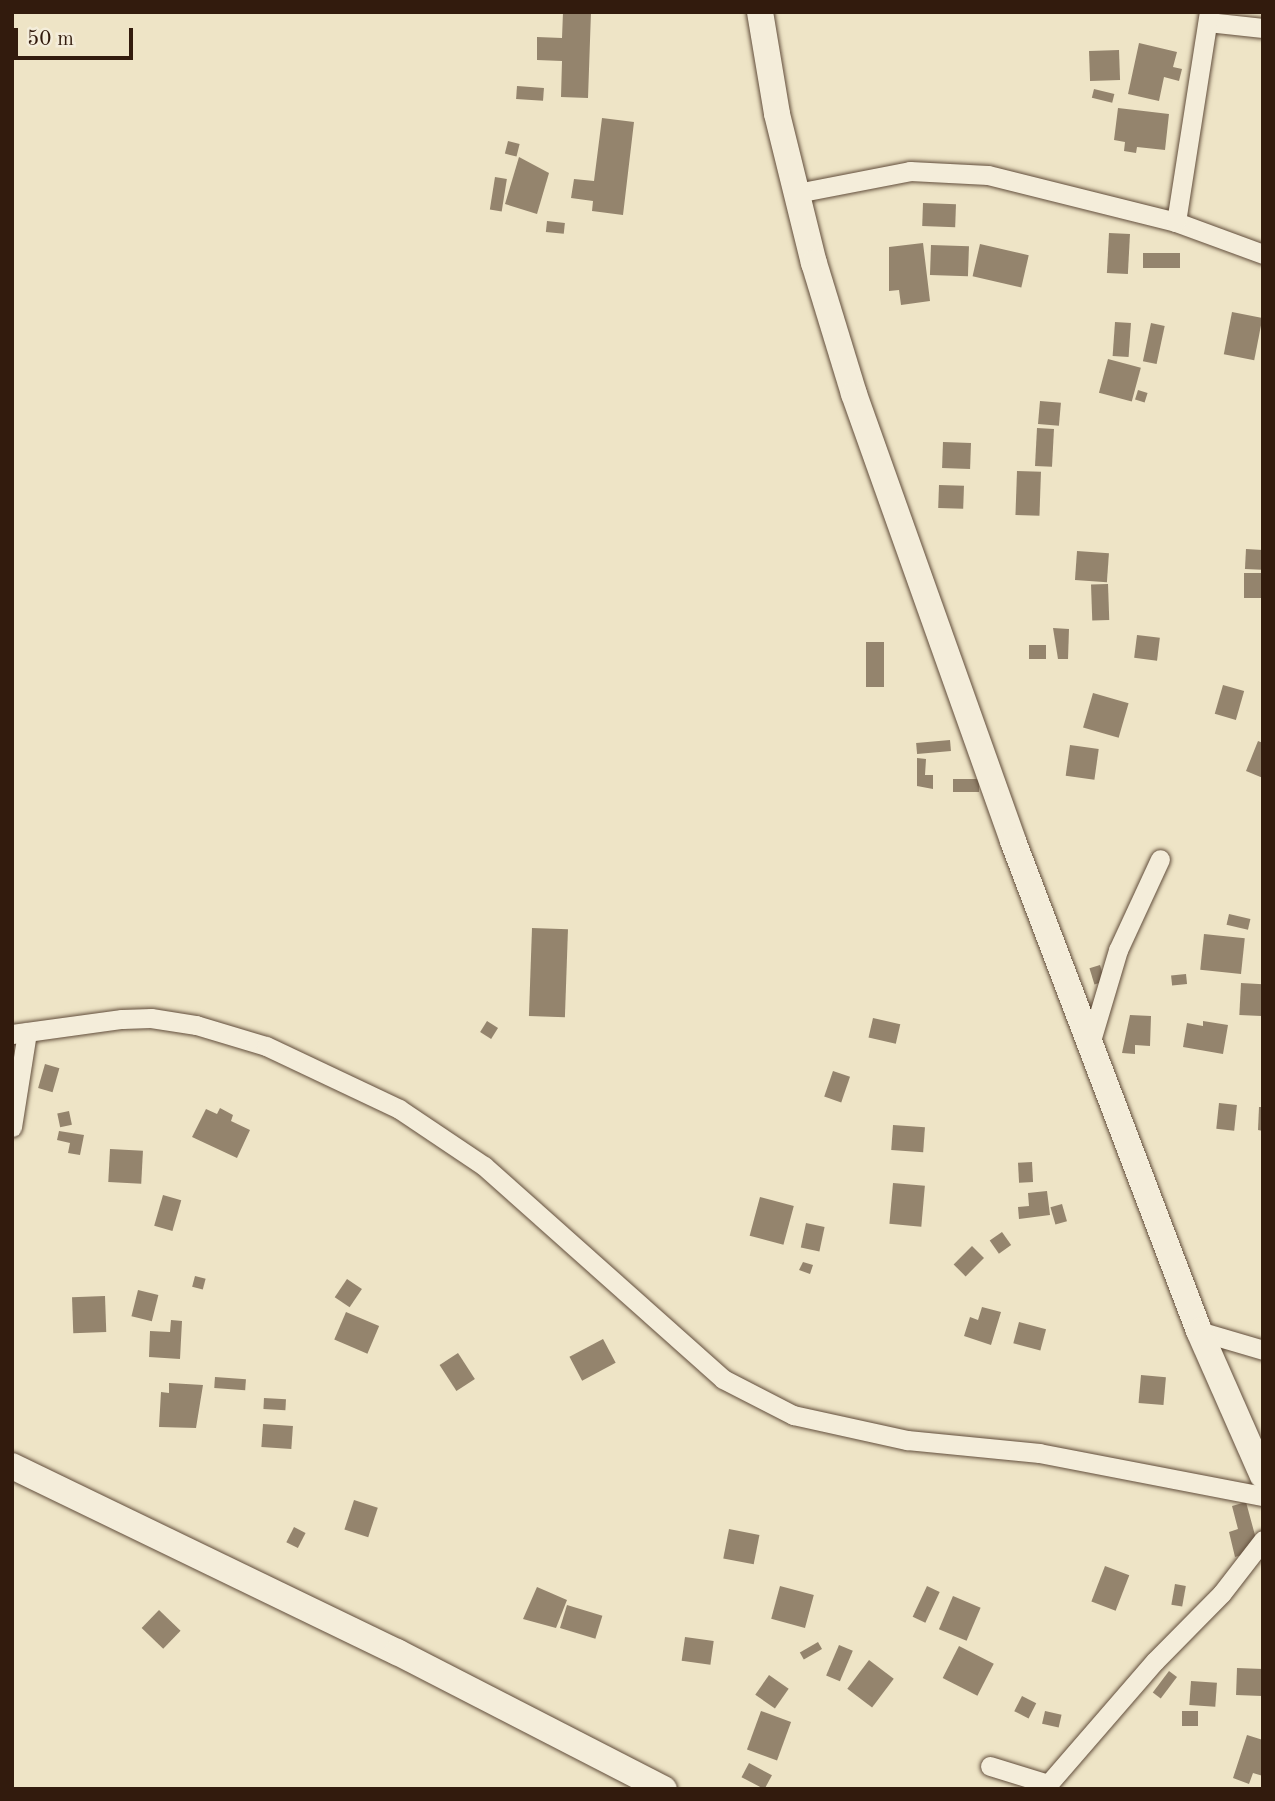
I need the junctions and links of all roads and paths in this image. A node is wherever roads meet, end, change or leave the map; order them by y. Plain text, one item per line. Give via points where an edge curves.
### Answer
1 (760, 12) edge
2 (1209, 17) edge
3 (1263, 28) edge
4 (797, 193) junction
5 (1176, 222) junction
6 (1263, 254) edge
7 (1160, 859) dead end
8 (20, 1033) edge
9 (1090, 1044) junction
10 (12, 1127) edge
11 (1199, 1331) junction
12 (1263, 1350) edge
13 (12, 1466) edge
14 (1263, 1476) edge
15 (1263, 1496) edge
16 (1263, 1541) edge
17 (990, 1766) dead end
18 (1046, 1786) edge
19 (664, 1789) edge

1 - 4 street
2 - 3 street
2 - 5 street
4 - 5 street via 910,171 988,176
4 - 9 street via 854,394
5 - 6 street
7 - 9 street via 1118,950
8 - 10 street
8 - 15 street via 122,1018 151,1017 196,1025 266,1046 399,1109 484,1166 667,1334 723,1379 793,1415 906,1440 1039,1453
9 - 11 street
11 - 12 street
11 - 14 street
13 - 19 street
16 - 18 street via 1222,1593 1155,1661
17 - 18 street

